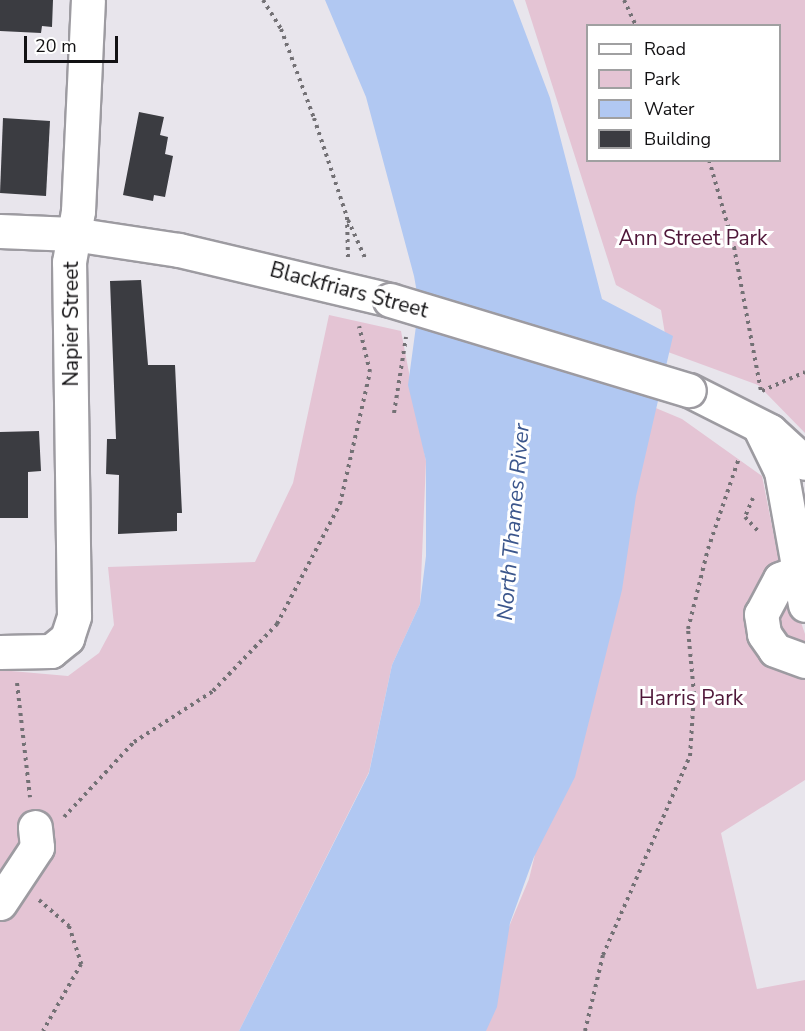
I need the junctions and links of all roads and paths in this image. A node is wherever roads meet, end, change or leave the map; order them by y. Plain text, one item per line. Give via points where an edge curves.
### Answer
1 (88, 0) edge
2 (263, 0) edge
3 (624, 0) edge
4 (635, 24) edge
5 (710, 162) edge
6 (0, 231) edge
7 (73, 234) junction
8 (353, 287) junction
9 (805, 372) edge
10 (757, 413) junction
11 (805, 463) edge
12 (757, 495) dead end
13 (758, 532) dead end
14 (800, 570) edge
15 (805, 605) edge
16 (805, 661) edge
17 (8, 664) edge
18 (35, 827) junction
19 (7, 892) edge
20 (43, 1031) edge
21 (585, 1031) edge

1 - 7 street, Napier Street
2 - 8 path via 281,29 347,217
3 - 4 path
5 - 10 path via 734,246
6 - 7 street, Blackfriars Street
7 - 8 street, Blackfriars Street
7 - 17 street, Napier Street via 69,262 75,607 72,627 60,645
8 - 10 street, Blackfriars Street, bridge
8 - 18 path via 370,372 343,493 277,624 213,691 134,742 64,817
9 - 10 path
10 - 11 street, Blackfriars Street
10 - 14 street via 782,471
10 - 21 path via 708,549 688,629 694,694 687,766 603,955
12 - 13 path via 746,507 745,517
14 - 15 street
14 - 16 street via 770,590 762,625 775,650
17 - 18 path
18 - 19 street via 38,847
19 - 20 path via 69,926 81,964

